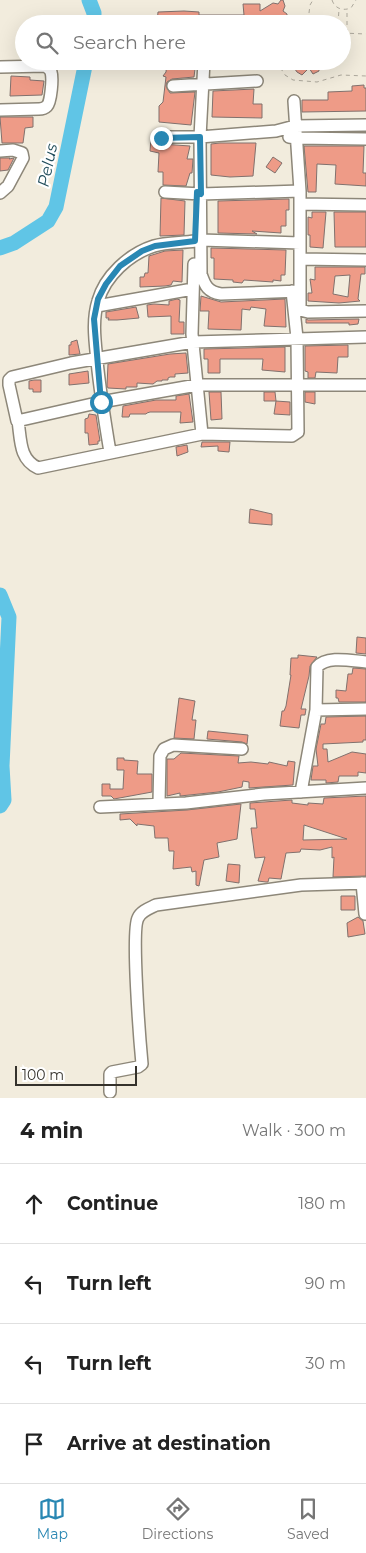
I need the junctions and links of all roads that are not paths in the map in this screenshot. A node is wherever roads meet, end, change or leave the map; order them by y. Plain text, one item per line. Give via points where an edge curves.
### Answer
1 (0, 67) edge
2 (15, 67) edge
3 (50, 70) edge
4 (204, 70) edge
5 (257, 81) dead end
6 (203, 83) junction
7 (173, 86) dead end
8 (294, 101) dead end
9 (0, 110) edge
10 (366, 125) edge
11 (295, 126) junction
12 (276, 131) junction
13 (200, 137) junction
14 (161, 138) dead end
15 (296, 138) junction
16 (366, 139) edge
17 (0, 151) edge
18 (165, 192) dead end
19 (300, 192) junction
20 (0, 193) edge
21 (199, 193) junction
22 (300, 204) junction
23 (366, 205) edge
24 (198, 241) junction
25 (300, 243) junction
26 (300, 259) junction
27 (366, 260) edge
28 (193, 289) junction
29 (296, 291) junction
30 (97, 306) junction
31 (366, 311) edge
32 (366, 337) edge
33 (297, 338) junction
34 (192, 342) junction
35 (97, 358) junction
36 (298, 384) junction
37 (197, 385) junction
38 (366, 385) edge
39 (101, 402) junction
40 (18, 422) junction
41 (202, 434) junction
42 (110, 452) junction
43 (366, 662) edge
44 (366, 709) edge
45 (316, 710) junction
46 (242, 749) dead end
47 (366, 788) edge
48 (301, 792) junction
49 (159, 804) junction
50 (100, 807) dead end
51 (364, 883) edge
52 (365, 914) dead end
53 (110, 1092) dead end

1 - 2 street
3 - 9 street via 50,97 45,108
4 - 6 street
5 - 6 street
6 - 7 street
6 - 13 street
8 - 11 street
10 - 11 street
11 - 12 street
11 - 15 street
12 - 13 street
12 - 15 street
13 - 14 street
13 - 21 street
15 - 16 street
15 - 19 street
17 - 20 street via 19,150 23,158 8,186
18 - 21 street
19 - 21 street
19 - 22 street
21 - 24 street
22 - 23 street
22 - 25 street
24 - 25 street
24 - 28 street
24 - 29 street via 201,274 209,290 221,294
24 - 30 street via 155,246 129,259 106,284
25 - 26 street
26 - 27 street
26 - 29 street
28 - 30 street
28 - 34 street
29 - 31 street via 302,311
29 - 33 street
30 - 35 street via 94,319
32 - 33 street
33 - 34 street
33 - 36 street
34 - 35 street
34 - 37 street
35 - 39 street
35 - 40 street via 9,380 15,420
36 - 37 street
36 - 38 street
36 - 41 street via 297,434
37 - 39 street
37 - 41 street
39 - 40 street
39 - 42 street
40 - 42 street via 24,457 38,468
41 - 42 street
43 - 45 street via 323,661 317,667
44 - 45 street
45 - 48 street
46 - 49 street via 174,745 164,749 160,756
47 - 48 street
48 - 49 street
49 - 50 street
51 - 52 street
51 - 53 street via 301,885 156,905 144,911 136,924 142,1064 112,1072

